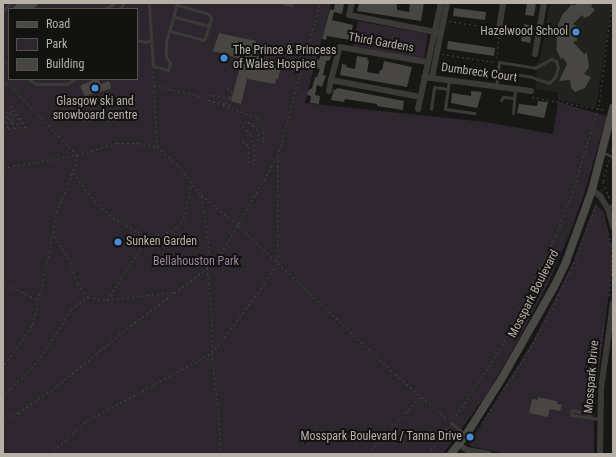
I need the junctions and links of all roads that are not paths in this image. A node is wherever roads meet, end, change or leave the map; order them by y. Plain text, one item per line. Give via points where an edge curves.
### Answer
1 (10, 3) edge
2 (149, 3) edge
3 (283, 3) edge
4 (352, 3) edge
5 (441, 3) edge
6 (447, 3) edge
7 (503, 3) edge
8 (544, 3) edge
9 (176, 4) edge
10 (292, 5) dead end
11 (3, 11) edge
12 (174, 17) junction
13 (209, 26) junction
14 (499, 29) road end
15 (170, 31) junction
16 (437, 32) junction
17 (138, 40) edge
18 (151, 40) junction
19 (535, 54) dead end
20 (427, 62) junction
21 (498, 71) junction
22 (424, 76) junction
23 (432, 77) junction
24 (30, 80) edge
25 (73, 80) edge
26 (332, 80) junction
27 (449, 80) junction
28 (496, 87) junction
29 (448, 89) junction
30 (515, 89) junction
31 (329, 91) dead end
32 (531, 91) road end
33 (420, 97) junction
34 (514, 98) junction
35 (502, 100) dead end
36 (418, 109) dead end
37 (431, 109) dead end
38 (613, 110) edge
39 (475, 113) dead end
40 (513, 113) dead end
41 (602, 152) junction
42 (612, 156) edge
43 (592, 190) junction
44 (611, 206) edge
45 (613, 227) edge
46 (611, 301) edge
47 (589, 417) junction
48 (599, 419) junction
49 (451, 423) road end
50 (466, 435) junction
51 (459, 444) junction
52 (451, 454) edge
53 (489, 454) edge
54 (600, 454) edge

1 - 11 lane
2 - 18 lane
3 - 10 lane
4 - 16 street via 349,15
5 - 16 street
6 - 16 street
7 - 14 street
8 - 19 street
9 - 12 lane
9 - 13 lane via 209,14
12 - 13 lane
12 - 15 lane
13 - 15 lane via 204,40
15 - 18 lane via 166,42 166,56 170,63 168,70 153,66
16 - 20 street
16 - 23 street
17 - 18 lane
20 - 22 street
20 - 26 street, Third Gardens via 340,47
21 - 21 lane via 498,62 535,68 551,59 556,61 558,68 555,77 549,83
21 - 28 lane
22 - 23 street, Dumbreck Court
22 - 33 street
23 - 27 street, Dumbreck Court
24 - 25 lane via 36,84 67,84
26 - 31 street
26 - 33 street
27 - 28 street, Dumbreck Court
27 - 29 lane
28 - 30 street, Dumbreck Court
29 - 37 lane via 434,87
29 - 39 lane via 445,109
30 - 32 street, Dumbreck Court
30 - 34 lane
33 - 36 street
34 - 35 lane via 505,97
34 - 40 lane
38 - 41 street, Mosspark Boulevard
41 - 42 lane
41 - 43 street, Mosspark Boulevard
43 - 44 street
43 - 50 street, Mosspark Boulevard via 566,262 554,287
44 - 45 street
46 - 48 street, Mosspark Drive
47 - 47 lane via 588,419 571,416 572,410 590,414
47 - 48 lane
48 - 54 street, Mosspark Drive
49 - 50 lane
50 - 51 street, Mosspark Boulevard
51 - 52 street, Mosspark Boulevard
51 - 53 street via 467,450

